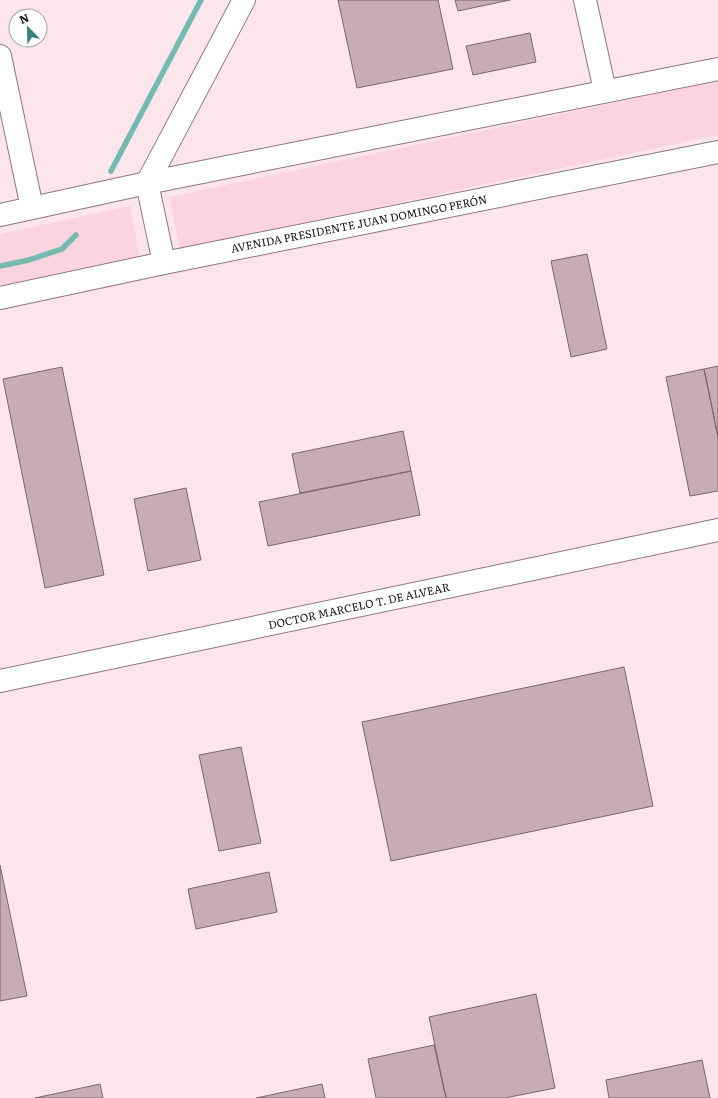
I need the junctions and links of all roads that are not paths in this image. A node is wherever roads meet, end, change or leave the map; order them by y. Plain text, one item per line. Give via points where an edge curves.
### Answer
1 (244, 0) edge
2 (586, 0) edge
3 (0, 56) edge
4 (718, 69) edge
5 (605, 92) junction
6 (718, 152) edge
7 (148, 183) junction
8 (32, 208) junction
9 (0, 215) edge
10 (164, 263) junction
11 (0, 298) edge
12 (718, 530) edge
13 (0, 682) edge

1 - 7 lane
2 - 5 lane
3 - 8 lane
4 - 5 lane
5 - 7 lane
6 - 10 lane, AVENIDA PRESIDENTE JUAN DOMINGO PERÓN
7 - 8 lane
7 - 10 lane
8 - 9 lane
10 - 11 lane, AVENIDA PRESIDENTE JUAN DOMINGO PERÓN
12 - 13 lane, DOCTOR MARCELO T. DE ALVEAR

